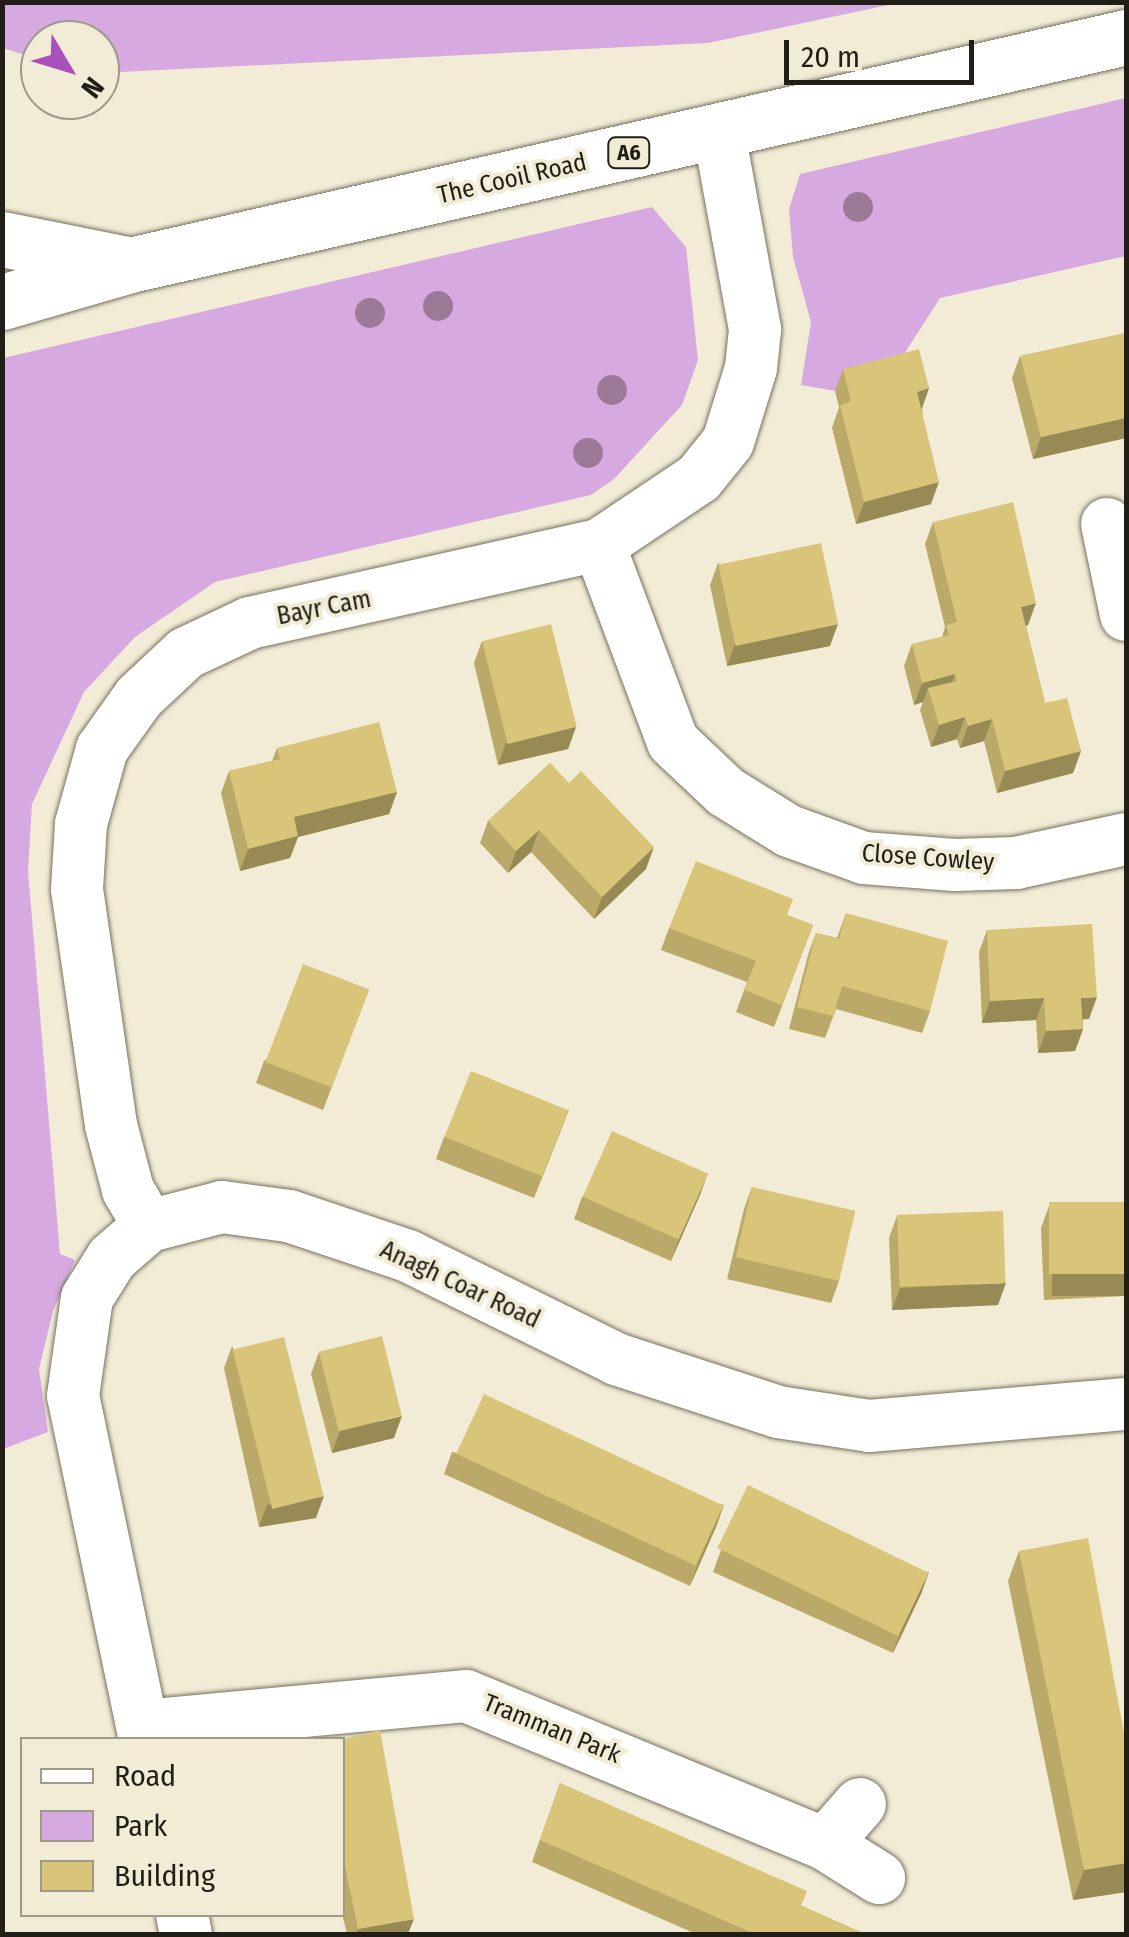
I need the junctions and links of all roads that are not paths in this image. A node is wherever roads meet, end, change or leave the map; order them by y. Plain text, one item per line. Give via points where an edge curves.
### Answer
1 (1126, 36) edge
2 (720, 133) junction
3 (2, 239) edge
4 (130, 265) junction
5 (2, 302) edge
6 (1107, 524) dead end
7 (599, 545) junction
8 (1126, 615) edge
9 (1126, 839) edge
10 (150, 1226) junction
11 (1126, 1404) edge
12 (144, 1733) edge
13 (860, 1804) dead end
14 (826, 1844) junction
15 (879, 1878) dead end

1 - 2 highway, The Cooil Road / A6
2 - 4 highway, The Cooil Road / A6
2 - 7 street, Bayr Cam via 750,293 752,368 728,442 699,478
3 - 4 highway, The Cooil Road / A6
4 - 5 highway, The Cooil Road / A6
6 - 8 street
7 - 9 street, Close Cowley via 673,742 726,792 788,831 864,858 954,864 1016,863
7 - 10 street, Bayr Cam via 250,623 186,653 139,697 102,750 81,824 77,889 111,1125 128,1190
10 - 11 street, Anagh Coar Road via 222,1207 289,1216 408,1256 616,1359 778,1412 869,1426
10 - 12 street, Anagh Coar Road via 112,1258 87,1298 72,1396
12 - 14 street, Tramman Park via 466,1696
13 - 14 street
14 - 15 street, Tramman Park

